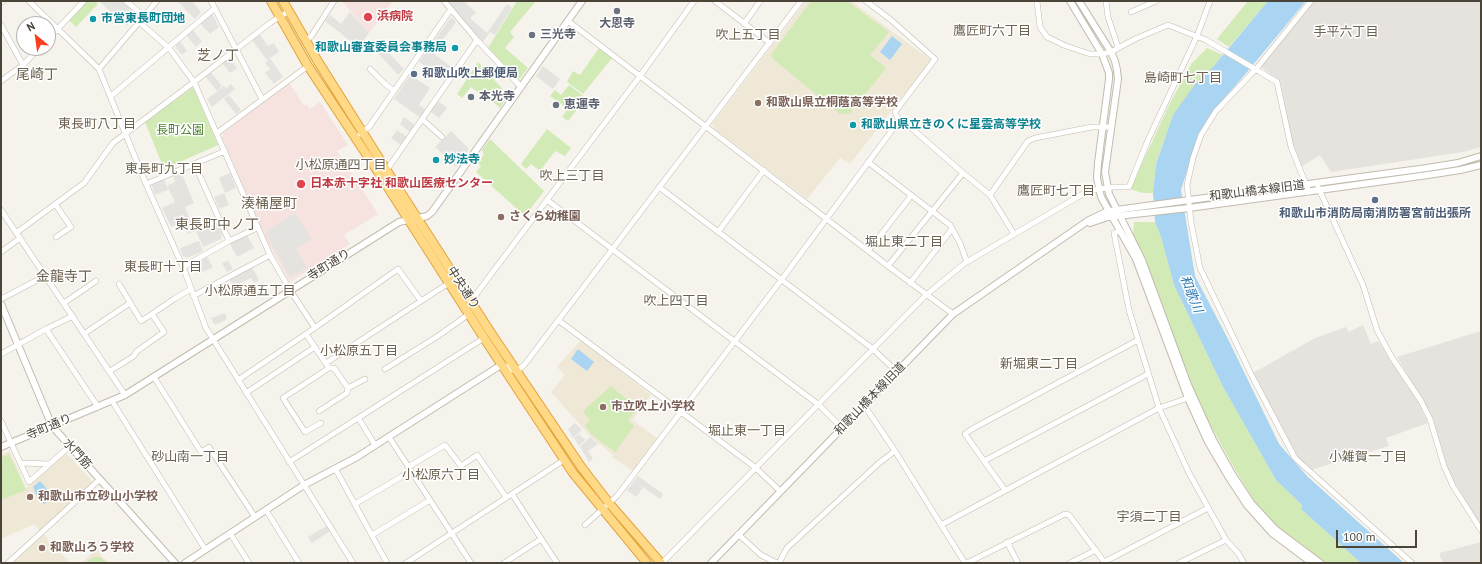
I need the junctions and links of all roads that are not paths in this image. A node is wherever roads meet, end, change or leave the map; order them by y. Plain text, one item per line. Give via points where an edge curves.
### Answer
1 (29, 1) edge
2 (84, 1) edge
3 (126, 1) edge
4 (157, 1) edge
5 (211, 1) edge
6 (272, 1) edge
7 (284, 1) edge
8 (334, 1) edge
9 (444, 1) edge
10 (582, 1) edge
11 (694, 1) edge
12 (715, 1) edge
13 (760, 1) edge
14 (801, 1) edge
15 (866, 1) edge
16 (1037, 1) edge
17 (1070, 1) edge
18 (1079, 1) edge
19 (1106, 1) edge
20 (1156, 1) edge
21 (1210, 1) edge
22 (1311, 1) edge
23 (215, 8) junction
24 (451, 10) junction
25 (289, 11) junction
26 (1131, 12) dead end
27 (144, 16) junction
28 (280, 16) junction
29 (568, 20) junction
30 (139, 22) junction
31 (744, 24) junction
32 (1, 25) edge
33 (58, 30) junction
34 (1197, 36) junction
35 (477, 40) junction
36 (306, 41) junction
37 (770, 43) junction
38 (1118, 47) junction
39 (169, 48) junction
40 (236, 48) junction
41 (1110, 52) junction
42 (1102, 54) junction
43 (31, 56) edge
44 (23, 64) junction
45 (308, 66) junction
46 (99, 69) junction
47 (370, 69) dead end
48 (1256, 69) junction
49 (640, 76) junction
50 (1, 81) edge
51 (194, 82) junction
52 (521, 87) junction
53 (394, 91) junction
54 (111, 96) junction
55 (262, 99) junction
56 (422, 119) junction
57 (899, 121) junction
58 (706, 127) junction
59 (1103, 127) junction
60 (1111, 127) junction
61 (363, 132) junction
62 (126, 133) junction
63 (217, 133) junction
64 (442, 136) dead end
65 (355, 137) junction
66 (225, 151) junction
67 (1481, 156) edge
68 (868, 162) junction
69 (194, 165) junction
70 (1481, 165) edge
71 (764, 170) junction
72 (384, 173) junction
73 (963, 173) junction
74 (146, 184) junction
75 (1316, 184) junction
76 (1306, 185) junction
77 (659, 187) junction
78 (1107, 188) junction
79 (1099, 189) junction
80 (1320, 190) junction
81 (1309, 192) junction
82 (990, 195) junction
83 (911, 196) junction
84 (547, 200) junction
85 (1186, 201) junction
86 (55, 204) junction
87 (1187, 208) junction
88 (1, 210) edge
89 (1116, 210) junction
90 (932, 212) junction
91 (1130, 212) junction
92 (1110, 214) junction
93 (1119, 216) junction
94 (417, 218) junction
95 (826, 218) junction
96 (408, 219) junction
97 (257, 228) junction
98 (952, 229) junction
99 (1120, 231) junction
100 (718, 232) junction
101 (16, 233) junction
102 (1014, 234) junction
103 (56, 237) dead end
104 (20, 238) junction
105 (229, 241) junction
106 (612, 249) junction
107 (868, 251) junction
108 (1, 252) edge
109 (270, 255) junction
110 (968, 262) junction
111 (888, 266) junction
112 (183, 268) junction
113 (45, 276) junction
114 (782, 279) junction
115 (96, 281) dead end
116 (449, 283) junction
117 (910, 283) junction
118 (119, 284) dead end
119 (191, 289) junction
120 (290, 290) junction
121 (926, 295) junction
122 (193, 296) junction
123 (1, 299) edge
124 (420, 301) junction
125 (471, 302) junction
126 (64, 303) junction
127 (130, 303) junction
128 (1, 304) edge
129 (152, 314) junction
130 (469, 314) junction
131 (953, 314) junction
132 (73, 316) junction
133 (558, 320) junction
134 (315, 328) junction
135 (46, 329) junction
136 (85, 333) junction
137 (306, 334) junction
138 (484, 338) junction
139 (212, 340) junction
140 (1138, 340) junction
141 (735, 341) junction
142 (18, 344) junction
143 (315, 347) junction
144 (874, 349) junction
145 (1, 354) edge
146 (326, 363) junction
147 (501, 365) junction
148 (329, 368) junction
149 (385, 369) dead end
150 (110, 371) junction
151 (517, 371) junction
152 (897, 372) junction
153 (1148, 374) junction
154 (154, 377) junction
155 (365, 379) dead end
156 (238, 380) junction
157 (348, 388) junction
158 (246, 393) junction
159 (125, 395) junction
160 (1190, 397) junction
161 (112, 401) junction
162 (819, 405) junction
163 (864, 405) junction
164 (98, 407) junction
165 (1159, 408) junction
166 (319, 411) dead end
167 (681, 411) junction
168 (359, 419) junction
169 (1, 422) edge
170 (321, 423) dead end
171 (52, 426) junction
172 (842, 428) junction
173 (389, 437) junction
174 (10, 443) junction
175 (376, 445) junction
176 (70, 446) junction
177 (1, 447) edge
178 (895, 451) junction
179 (564, 460) junction
180 (984, 461) junction
181 (289, 462) junction
182 (22, 464) junction
183 (49, 464) junction
184 (335, 468) junction
185 (756, 468) junction
186 (410, 469) junction
187 (99, 480) junction
188 (304, 485) junction
189 (1005, 490) junction
190 (780, 492) junction
191 (512, 494) junction
192 (506, 497) junction
193 (430, 500) junction
194 (609, 503) junction
195 (355, 504) junction
196 (1208, 508) junction
197 (266, 510) junction
198 (602, 510) junction
199 (254, 517) junction
200 (585, 525) dead end
201 (941, 525) junction
202 (1481, 530) edge
203 (230, 532) junction
204 (452, 534) junction
205 (738, 534) junction
206 (372, 535) junction
207 (541, 539) junction
208 (1226, 540) junction
209 (1007, 542) junction
210 (205, 549) junction
211 (1096, 550) junction
212 (1105, 562) edge
213 (8, 563) edge
214 (175, 563) edge
215 (185, 563) edge
216 (249, 563) edge
217 (299, 563) edge
218 (353, 563) edge
219 (387, 563) edge
220 (406, 563) edge
221 (471, 563) edge
222 (504, 563) edge
223 (557, 563) edge
224 (647, 563) edge
225 (661, 563) edge
226 (711, 563) edge
227 (778, 563) edge
228 (966, 563) edge
229 (1018, 563) edge
230 (1070, 563) edge
231 (1179, 563) edge
232 (1244, 563) edge
233 (1312, 563) edge
234 (1320, 563) edge
235 (1412, 563) edge

1 - 33 street
2 - 33 street
3 - 27 street
4 - 27 street
5 - 23 street
6 - 28 highway, 中央通り
7 - 25 highway, 中央通り
8 - 36 street
9 - 24 street
10 - 29 street, 寺町通り
11 - 49 street
12 - 31 street
13 - 31 street
14 - 37 street
15 - 57 street via 935,59 895,112
16 - 42 street via 1040,27 1047,37 1090,54
17 - 42 street
18 - 41 street
19 - 38 street via 1108,17
20 - 26 street
21 - 34 street
22 - 48 street
23 - 39 street
23 - 40 street
24 - 35 street
24 - 53 street
25 - 28 street
25 - 36 highway, 中央通り
27 - 30 street
28 - 40 street
28 - 45 highway, 中央通り
29 - 49 street
29 - 52 street, 寺町通り
30 - 39 street
30 - 46 street
31 - 37 street
32 - 44 street
33 - 46 street
34 - 38 street via 1168,25
34 - 48 street
34 - 78 street via 1129,187
35 - 52 street
35 - 56 street
36 - 61 highway, 中央通り
37 - 58 street
38 - 41 street
39 - 51 street
39 - 54 street
40 - 51 street
40 - 55 street
41 - 42 street
41 - 60 street via 1115,61 1118,79
42 - 59 street via 1109,79
43 - 44 street
44 - 50 street
45 - 55 street
45 - 65 highway, 中央通り
46 - 54 street
47 - 53 street
48 - 76 street via 1277,82 1291,147
48 - 85 street via 1216,111 1201,135 1193,158
49 - 58 street
49 - 84 street
51 - 62 street
51 - 63 street
52 - 94 street, 寺町通り via 432,212 423,218
53 - 61 street
54 - 62 street
55 - 63 street
56 - 64 street
56 - 72 street
57 - 68 street
57 - 73 street via 902,120
58 - 71 street
58 - 77 street
59 - 60 street
59 - 79 street via 1098,163
59 - 82 street via 1092,127 1028,141
60 - 78 street via 1105,172
61 - 65 street
61 - 72 highway, 中央通り
62 - 74 street
62 - 86 street via 113,143 84,183
63 - 66 street
65 - 72 highway, 中央通り
66 - 69 street
66 - 97 street
67 - 75 street, 和歌山橋本線旧道 via 1458,163
68 - 83 street
68 - 95 street
69 - 74 street
69 - 105 street
70 - 80 street, 和歌山橋本線旧道
71 - 95 street
71 - 100 street
72 - 94 highway, 中央通り
72 - 96 highway, 中央通り
73 - 82 street
73 - 90 street
74 - 112 street
75 - 76 street, 和歌山橋本線旧道
75 - 80 street
76 - 81 street
76 - 85 street, 和歌山橋本線旧道
77 - 100 street
77 - 106 street
78 - 79 street
78 - 89 street
79 - 92 street
79 - 102 street via 1088,191
80 - 81 street, 和歌山橋本線旧道
80 - 202 street via 1363,285 1377,330 1421,401 1430,419 1444,466 1453,486
81 - 87 street, 和歌山橋本線旧道
82 - 102 street
83 - 90 street
83 - 107 street
84 - 106 street
84 - 125 street
85 - 87 street
85 - 91 street, 和歌山橋本線旧道
86 - 101 street
86 - 103 street via 71,227
87 - 91 street, 和歌山橋本線旧道
87 - 235 street via 1200,268 1252,376 1296,458
88 - 101 street
89 - 91 street, 和歌山橋本線旧道
89 - 92 street, 和歌山橋本線旧道
89 - 93 street
90 - 98 street
90 - 111 street
91 - 93 street, 和歌山橋本線旧道
92 - 93 street, 和歌山橋本線旧道
92 - 99 street
92 - 131 street, 和歌山橋本線旧道 via 1044,251
93 - 160 street via 1142,260
94 - 96 street, 寺町通り
94 - 125 highway, 中央通り
95 - 107 street
95 - 114 street
96 - 116 highway, 中央通り
96 - 120 street, 寺町通り via 399,222
97 - 105 street
97 - 109 street
98 - 110 street
98 - 117 street
99 - 140 street via 1114,233 1129,310
99 - 160 street via 1136,259
100 - 114 street
101 - 104 street
102 - 110 street
104 - 108 street
104 - 113 street
105 - 112 street
106 - 133 street
106 - 141 street
107 - 111 street
109 - 120 street
109 - 122 street
110 - 121 street
111 - 117 street
112 - 119 street
113 - 123 street
113 - 126 street
114 - 141 street
114 - 144 street
115 - 126 street
116 - 124 street
116 - 130 highway, 中央通り
117 - 121 street
118 - 127 street
119 - 122 street
119 - 129 street
120 - 134 street
120 - 139 street, 寺町通り
121 - 131 street
121 - 144 street
122 - 139 street
124 - 134 street via 398,269
124 - 146 street
125 - 130 street
125 - 151 highway, 中央通り
126 - 132 street
127 - 129 street via 141,321
127 - 136 street
128 - 142 street, 水門筋
129 - 150 street via 164,332
130 - 138 highway, 中央通り
130 - 149 street
131 - 152 street, 和歌山橋本線旧道
132 - 135 street
132 - 136 street
133 - 151 street
133 - 167 street
134 - 137 street
135 - 142 street
135 - 164 street
136 - 150 street
137 - 143 street
137 - 156 street
138 - 147 highway, 中央通り
138 - 168 street
139 - 154 street, 寺町通り
139 - 156 street
140 - 153 street
140 - 180 street via 965,434
141 - 162 street
141 - 167 street
142 - 145 street
142 - 171 street, 水門筋
143 - 146 street
143 - 158 street
144 - 152 street
144 - 162 street
146 - 148 street
147 - 151 street
147 - 173 street
147 - 179 highway, 中央通り
148 - 157 street via 334,368
148 - 170 street via 283,398 305,432
150 - 159 street
151 - 194 highway, 中央通り via 582,468
152 - 163 street, 和歌山橋本線旧道
153 - 165 street
153 - 180 street
154 - 159 street, 寺町通り
154 - 199 street via 201,452 210,447
155 - 157 street
156 - 158 street
157 - 166 street via 347,393
158 - 181 street
159 - 161 street, 寺町通り
160 - 165 street
160 - 233 street via 1208,442 1247,505 1272,532
160 - 234 street via 1232,474 1251,503 1276,530
161 - 164 street, 寺町通り
161 - 210 street
162 - 172 street
162 - 185 street
163 - 172 street, 和歌山橋本線旧道
163 - 178 street
164 - 171 street, 寺町通り
165 - 189 street
165 - 196 street via 1188,473
167 - 185 street
167 - 194 street
168 - 175 street
168 - 181 street
169 - 174 street
171 - 174 street, 寺町通り
171 - 176 street, 水門筋
172 - 190 street, 和歌山橋本線旧道
173 - 175 street
173 - 186 street
174 - 177 street, 寺町通り
174 - 182 street
175 - 184 street
176 - 183 street
176 - 187 street, 水門筋
178 - 201 street
178 - 227 street via 788,548
179 - 191 street
179 - 198 highway, 中央通り
180 - 189 street
181 - 188 street
182 - 183 street
182 - 183 street via 29,482
184 - 188 street
184 - 195 street
185 - 190 street
185 - 225 street
186 - 192 street via 445,444 460,466 477,455
186 - 193 street
186 - 195 street
187 - 213 street
187 - 214 street, 水門筋
188 - 197 street
188 - 218 street
189 - 201 street
190 - 205 street, 和歌山橋本線旧道
191 - 192 street
191 - 207 street
192 - 204 street
193 - 204 street
193 - 206 street
194 - 198 street
194 - 225 highway, 中央通り
195 - 206 street
196 - 208 street
196 - 212 street
197 - 199 street
197 - 217 street
198 - 200 street
198 - 224 highway, 中央通り
199 - 203 street
201 - 228 street
203 - 210 street
203 - 216 street
204 - 220 street
204 - 221 street
205 - 226 street, 和歌山橋本線旧道
205 - 227 street via 761,555
206 - 219 street
207 - 222 street
207 - 223 street
208 - 231 street
208 - 232 street
209 - 211 street via 1069,514
209 - 228 street
209 - 229 street
210 - 215 street
211 - 212 street
211 - 230 street

